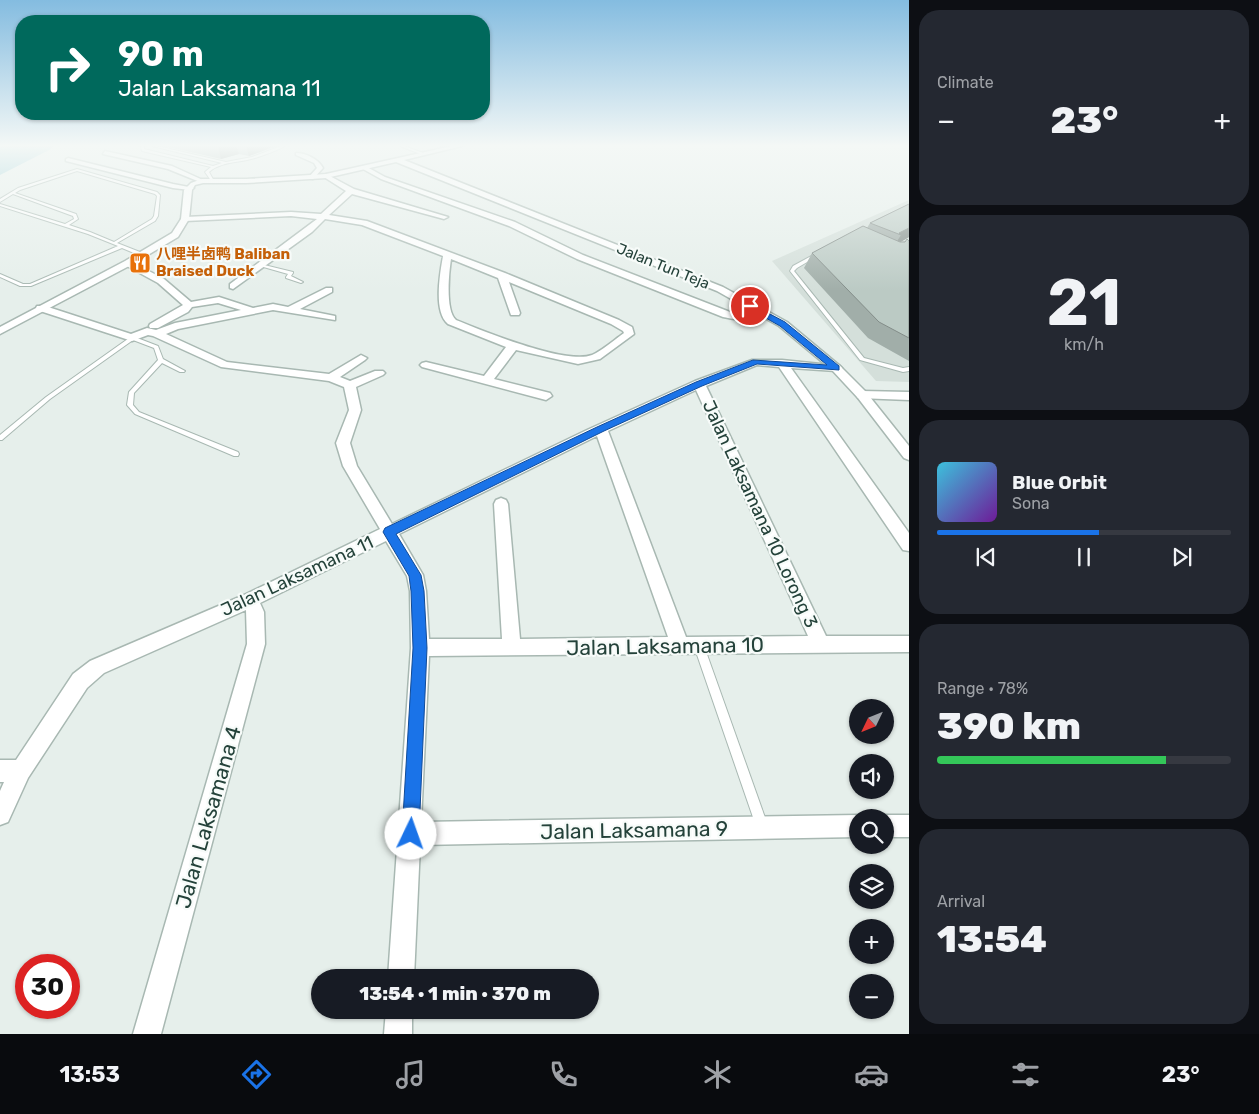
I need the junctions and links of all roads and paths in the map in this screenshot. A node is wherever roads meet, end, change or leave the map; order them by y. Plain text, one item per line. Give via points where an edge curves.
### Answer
1 (16, 194) edge
2 (157, 194) edge
3 (188, 194) edge
4 (348, 194) edge
5 (363, 194) edge
6 (429, 194) edge
7 (483, 194) edge
8 (0, 205) edge
9 (325, 216) junction
10 (444, 217) dead end
11 (185, 219) junction
12 (66, 226) junction
13 (114, 242) junction
14 (122, 246) junction
15 (820, 254) edge
16 (143, 255) junction
17 (447, 255) junction
18 (128, 263) junction
19 (262, 265) junction
20 (0, 275) edge
21 (502, 276) junction
22 (301, 282) dead end
23 (234, 286) dead end
24 (329, 290) dead end
25 (189, 305) junction
26 (41, 308) junction
27 (292, 309) junction
28 (250, 310) junction
29 (515, 314) dead end
30 (766, 315) junction
31 (331, 318) dead end
32 (0, 331) edge
33 (145, 334) junction
34 (513, 346) junction
35 (361, 358) dead end
36 (161, 360) junction
37 (782, 363) junction
38 (426, 365) dead end
39 (836, 368) junction
40 (909, 369) edge
41 (182, 371) dead end
42 (379, 372) dead end
43 (331, 378) junction
44 (487, 381) junction
45 (350, 384) junction
46 (699, 384) junction
47 (862, 395) junction
48 (546, 396) dead end
49 (909, 396) edge
50 (601, 429) junction
51 (0, 438) edge
52 (236, 454) dead end
53 (909, 455) edge
54 (501, 504) dead end
55 (389, 532) junction
56 (909, 544) edge
57 (250, 600) junction
58 (909, 644) edge
59 (821, 645) junction
60 (680, 646) junction
61 (699, 646) junction
62 (420, 648) junction
63 (512, 648) junction
64 (0, 771) edge
65 (22, 771) junction
66 (0, 814) edge
67 (849, 826) edge
68 (894, 826) edge
69 (909, 826) edge
70 (762, 828) junction
71 (411, 834) junction
72 (402, 969) edge
73 (399, 1019) edge
74 (148, 1034) edge
75 (398, 1034) edge

1 - 12 lane via 75,215 76,219
2 - 13 lane via 154,220
3 - 11 street
4 - 9 street
5 - 10 street
6 - 30 street via 512,224 580,257 727,315 742,318
7 - 30 street, Jalan Tun Teja via 720,289
8 - 12 lane
9 - 11 street via 291,214
9 - 17 street via 364,223
9 - 19 street
11 - 16 street via 175,234
12 - 13 lane
13 - 14 lane
14 - 16 lane
14 - 20 lane via 31,285 22,285
15 - 40 lane via 792,271 862,359
16 - 18 street
17 - 21 street
17 - 34 street via 444,275 447,318
18 - 25 street via 161,281
18 - 26 street
19 - 22 lane via 291,273 288,277
19 - 23 street
21 - 29 street
21 - 34 street via 615,322 630,332 596,357 583,361
24 - 27 street
25 - 28 street via 219,300
25 - 33 street
26 - 32 street
26 - 33 street
27 - 28 street
27 - 31 street
28 - 33 street
30 - 39 street, Jalan Tun Teja
33 - 36 lane via 156,347
33 - 43 street via 224,364
33 - 51 lane via 48,398
34 - 44 street
35 - 43 street
36 - 41 lane
36 - 52 lane via 131,393 130,405 137,413
37 - 39 street, Jalan Laksamana 11
37 - 46 street, Jalan Laksamana 11 via 756,362
37 - 56 street
38 - 44 street
39 - 47 street, Jalan Tun Teja
42 - 45 street
43 - 45 street
44 - 48 street
45 - 55 street via 356,410 343,443 350,466
46 - 50 street, Jalan Laksamana 11
46 - 59 street, Jalan Laksamana 10 Lorong 3
47 - 49 street
47 - 53 street, Jalan Tun Teja
50 - 55 street, Jalan Laksamana 11
50 - 60 street
54 - 63 street
55 - 57 street, Jalan Laksamana 11
55 - 62 street via 415,575
57 - 65 street, Jalan Laksamana 11 via 97,667 80,681
57 - 74 street, Jalan Laksamana 4 via 255,612 256,644
58 - 59 street, Jalan Laksamana 10
59 - 61 street, Jalan Laksamana 10
60 - 61 street, Jalan Laksamana 10
60 - 63 street, Jalan Laksamana 10
61 - 70 lane
62 - 63 street, Jalan Laksamana 10
62 - 71 street
64 - 65 street
65 - 66 street, Jalan Laksamana 11
67 - 70 street, Jalan Laksamana 9
68 - 69 street
70 - 71 street, Jalan Laksamana 9
71 - 72 street
73 - 75 street

